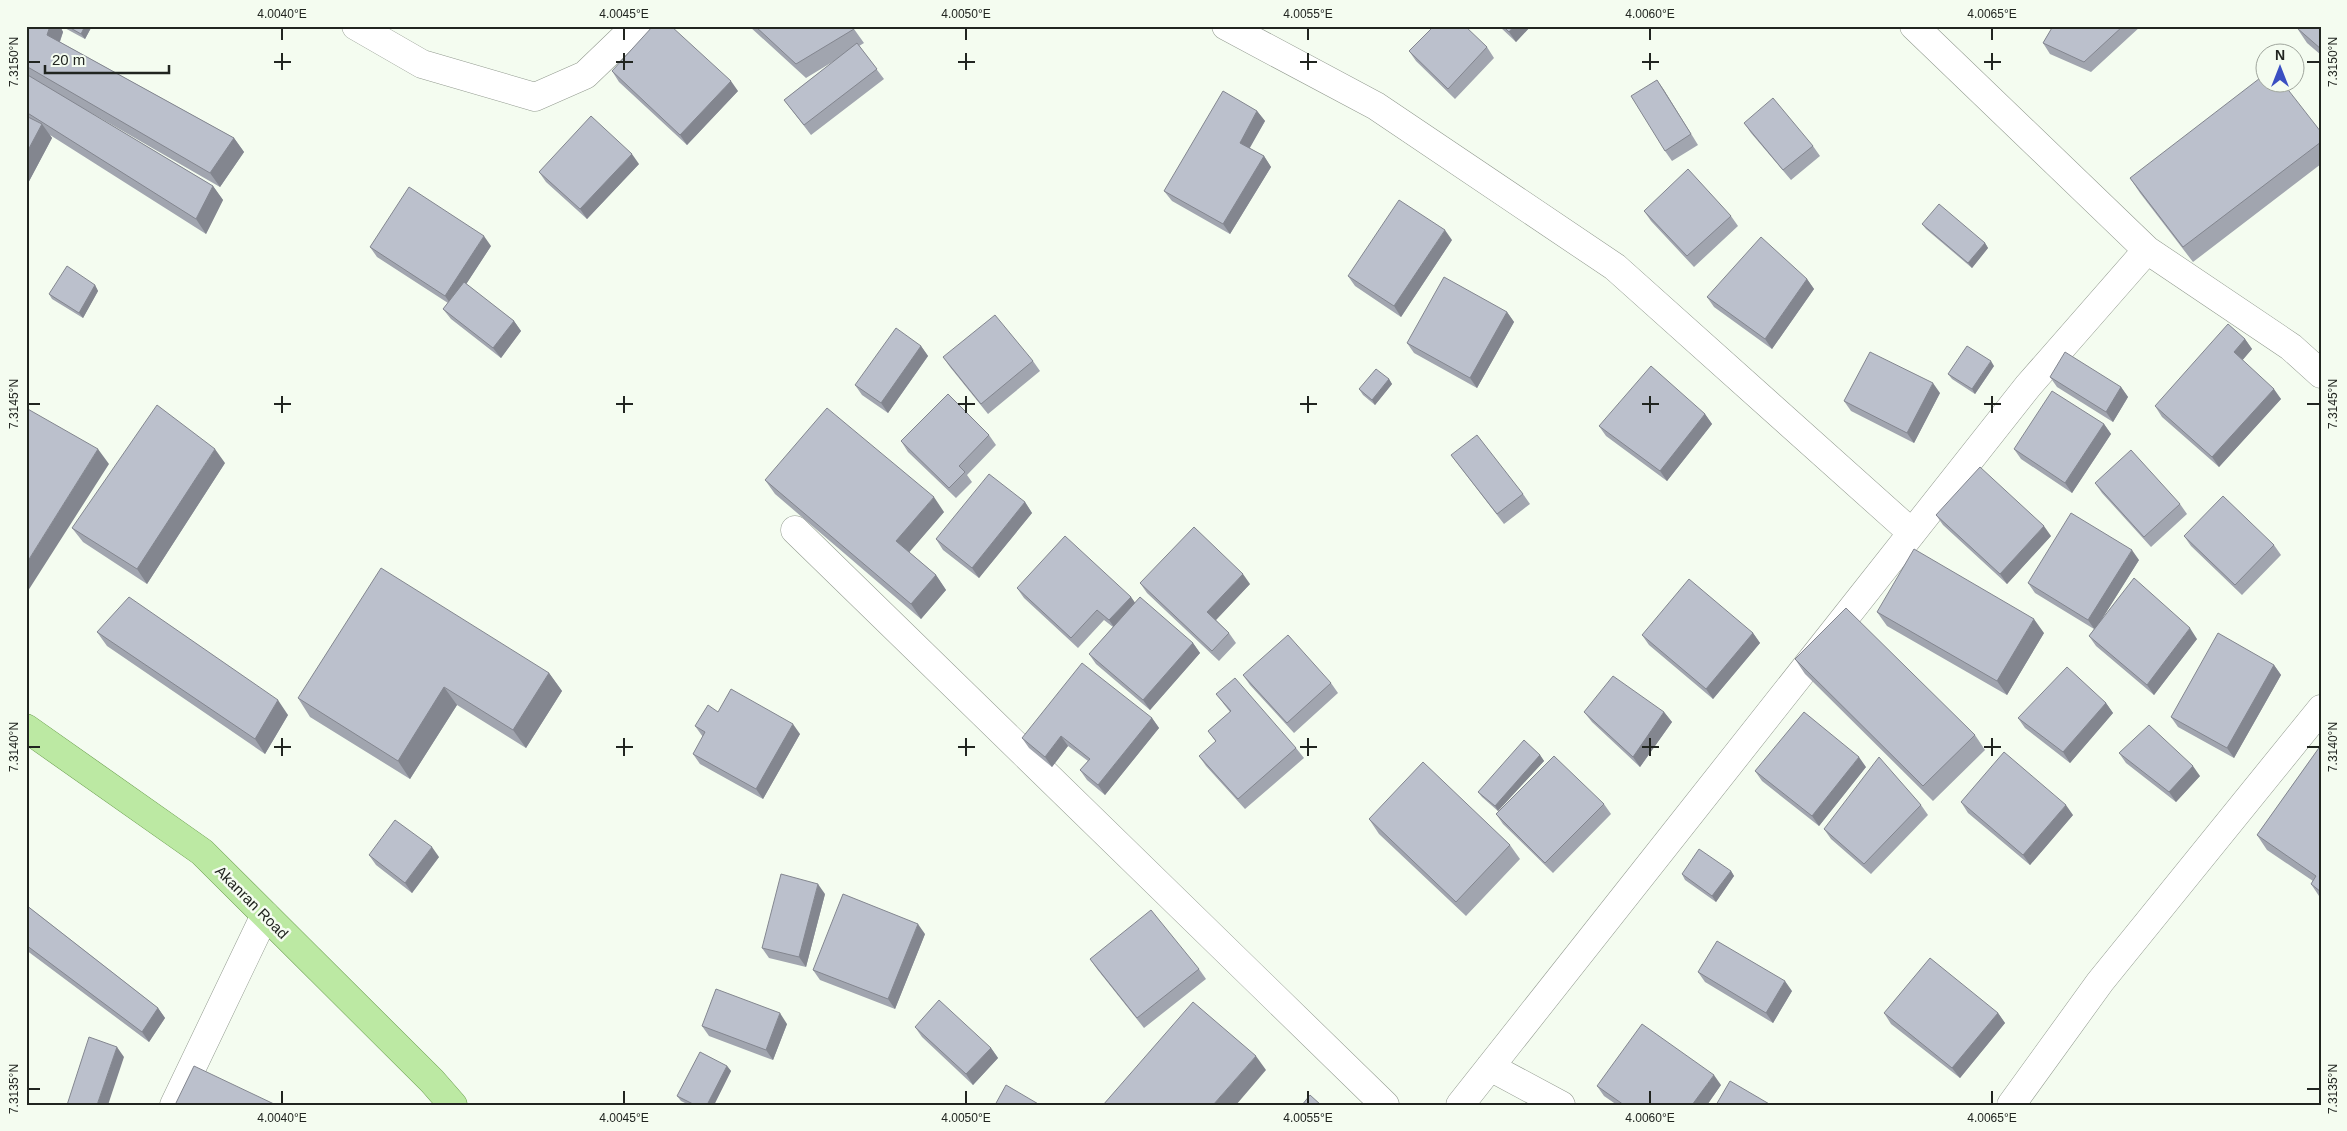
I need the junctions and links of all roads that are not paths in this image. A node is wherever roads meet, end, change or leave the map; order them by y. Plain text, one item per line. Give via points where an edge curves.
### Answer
1 (356, 26) edge
2 (636, 26) edge
3 (1226, 26) edge
4 (1914, 26) edge
5 (2147, 250) junction
6 (2321, 374) edge
7 (795, 530) edge
8 (1912, 533) junction
9 (2321, 710) edge
10 (26, 728) edge
11 (264, 915) junction
12 (1490, 1067) junction
13 (174, 1105) edge
14 (453, 1105) edge
15 (1385, 1105) edge
16 (1460, 1105) edge
17 (1561, 1105) edge
18 (2011, 1105) edge

1 - 2 street via 422,64 535,97 585,75
3 - 8 street via 1376,106 1615,267
4 - 5 street
5 - 6 street via 2291,347
5 - 8 street via 2028,386
7 - 15 street
8 - 12 street
9 - 18 street via 2100,982
10 - 11 main road, Akanran Road via 202,852
11 - 13 street
11 - 14 main road, Akanran Road
12 - 16 street
12 - 17 street

